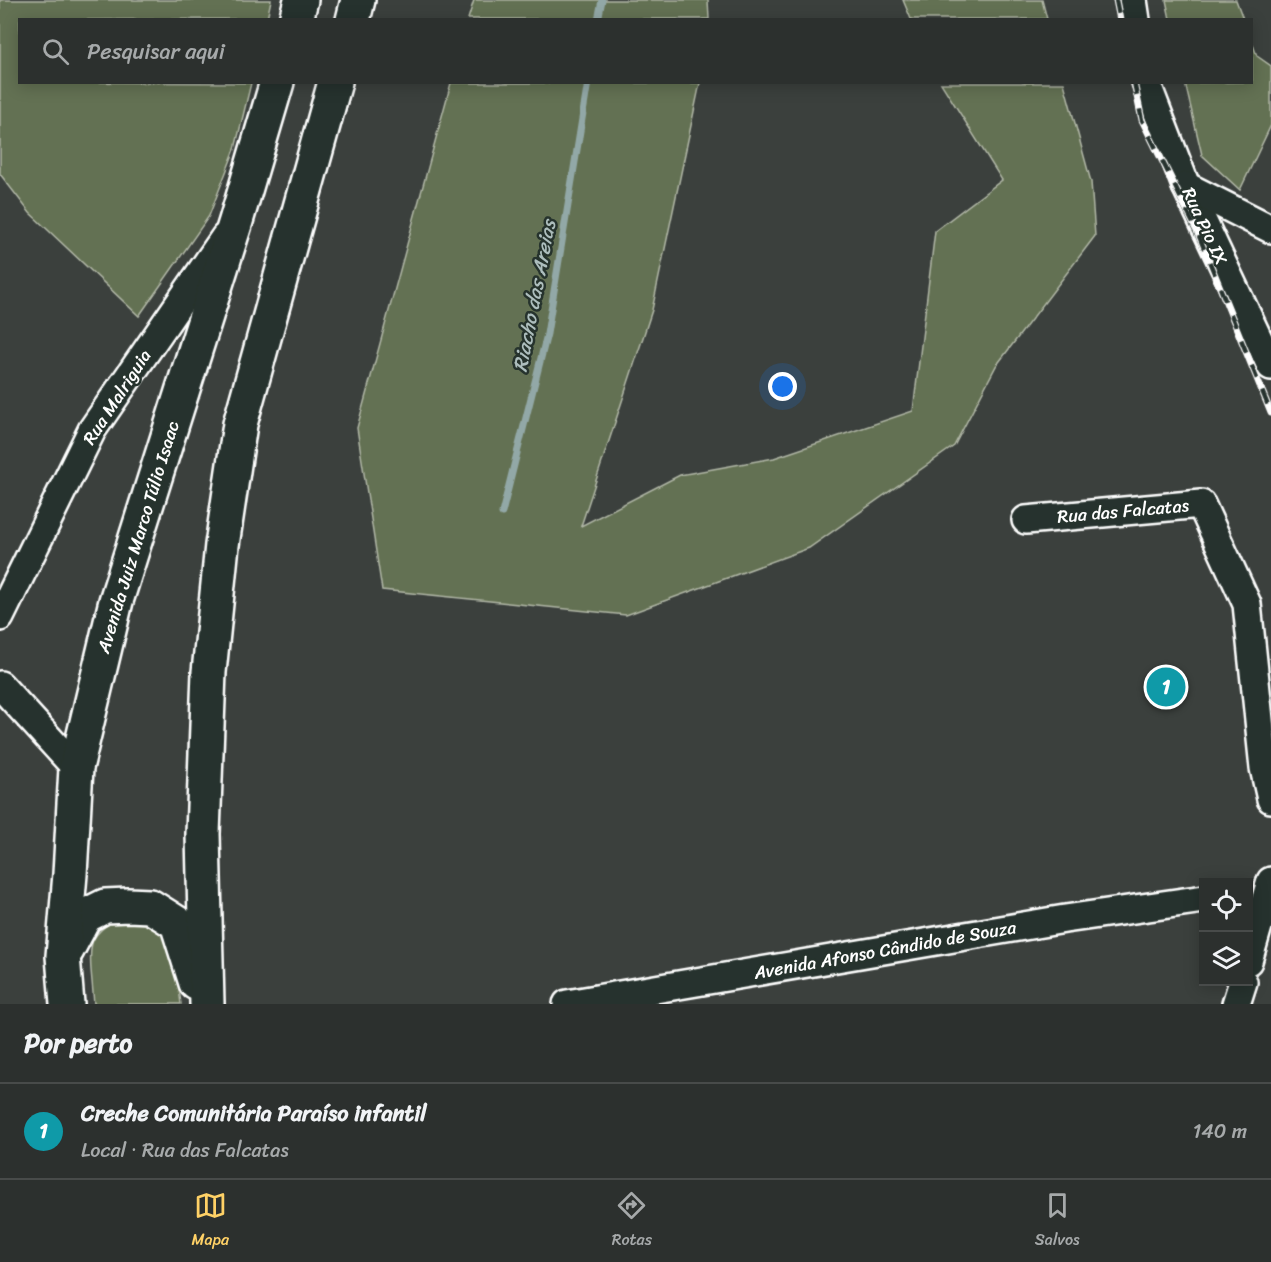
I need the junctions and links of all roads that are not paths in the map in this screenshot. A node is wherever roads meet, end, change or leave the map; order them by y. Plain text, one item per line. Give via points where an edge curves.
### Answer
1 (301, 0) edge
2 (358, 0) edge
3 (1133, 0) edge
4 (296, 18) edge
5 (354, 18) edge
6 (1136, 18) edge
7 (276, 84) edge
8 (334, 84) edge
9 (1147, 84) edge
10 (1186, 186) junction
11 (236, 221) junction
12 (1271, 229) edge
13 (1271, 366) edge
14 (1026, 520) dead end
15 (0, 617) edge
16 (0, 685) edge
17 (76, 768) junction
18 (1271, 799) edge
19 (1263, 888) edge
20 (1199, 900) edge
21 (1253, 937) edge
22 (63, 956) junction
23 (1241, 986) edge
24 (67, 1004) edge
25 (202, 1004) edge
26 (207, 1004) edge
27 (567, 1004) edge
28 (1236, 1004) edge

1 - 4 main road
2 - 5 main road
3 - 6 street
7 - 11 main road, Avenida Juiz Marco Túlio Isaac
8 - 26 main road via 240,424 222,545 209,672 203,834
9 - 10 street, Rua Pio IX
10 - 12 street
10 - 13 street, Rua Pio IX
11 - 15 street, Rua Malriguia via 92,430
11 - 17 main road, Avenida Juiz Marco Túlio Isaac via 116,601
14 - 18 street, Rua das Falcatas via 1201,504 1247,604 1264,768
16 - 17 street
17 - 22 main road, Avenida Juiz Marco Túlio Isaac
19 - 21 street
20 - 27 street, Avenida Afonso Cândido de Souza
22 - 24 main road, Avenida Juiz Marco Túlio Isaac
22 - 25 main road via 85,916 105,906 150,906 177,923
23 - 28 street

